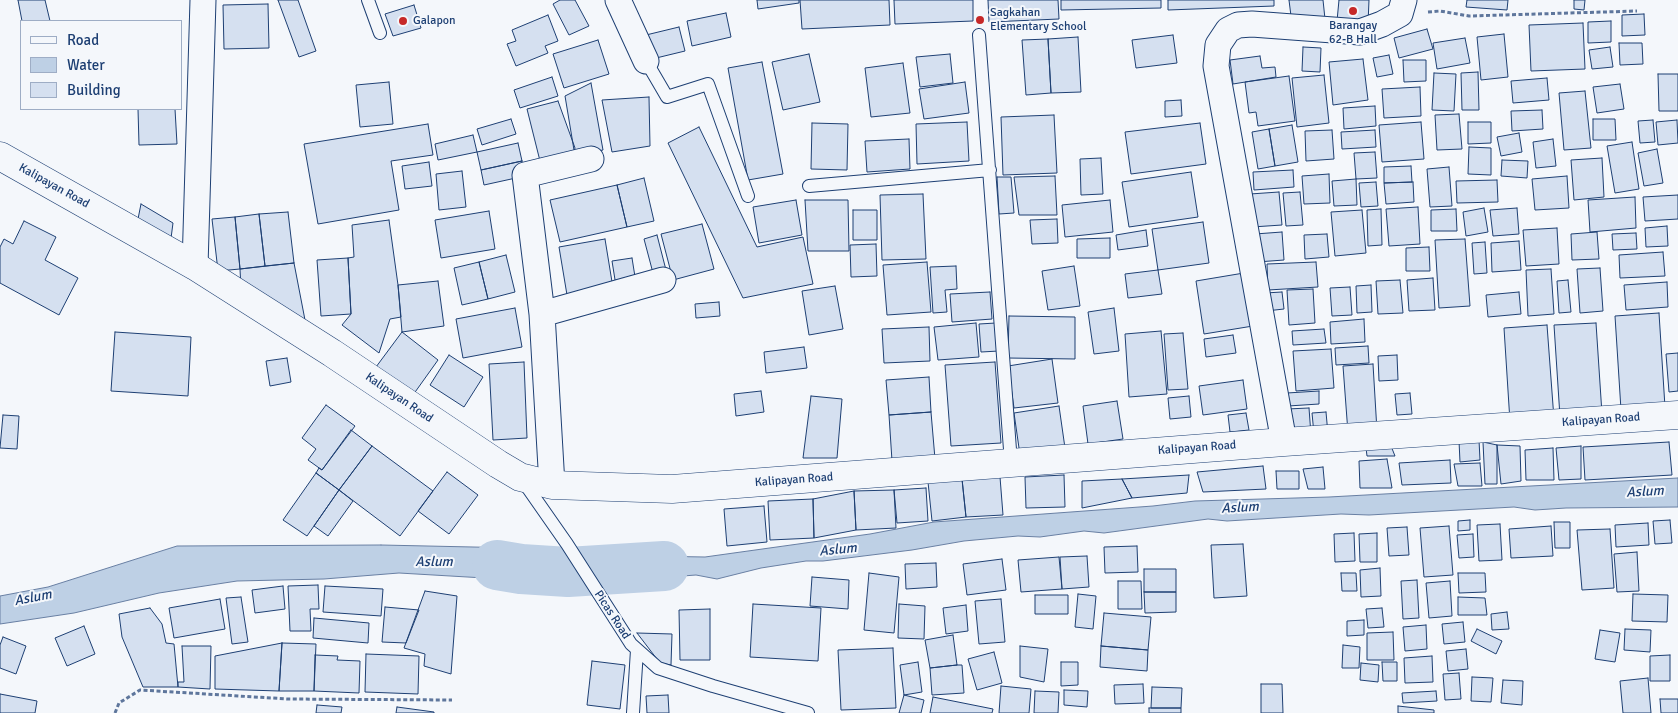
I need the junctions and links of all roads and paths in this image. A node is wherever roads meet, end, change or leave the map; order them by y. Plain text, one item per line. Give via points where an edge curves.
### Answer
1 (202, 0) edge
2 (368, 0) edge
3 (618, 0) edge
4 (1402, 7) edge
5 (1637, 11) dead end
6 (380, 33) dead end
7 (979, 35) dead end
8 (646, 61) joint
9 (0, 156) edge
10 (591, 159) dead end
11 (990, 170) junction
12 (809, 186) dead end
13 (748, 196) dead end
14 (195, 266) junction
15 (663, 280) dead end
16 (542, 314) junction
17 (1678, 415) edge
18 (1284, 442) junction
19 (1012, 463) junction
20 (520, 477) junction
21 (552, 486) junction
22 (637, 650) junction
23 (452, 700) dead end
24 (114, 713) edge
25 (633, 713) edge
26 (808, 713) edge

1 - 14 street
2 - 6 lane
3 - 8 street
4 - 5 path via 1469,16
4 - 18 street via 1382,24 1360,32 1238,25 1228,30 1218,45 1216,66
7 - 11 lane
8 - 13 lane via 667,97 708,84
9 - 14 street, Kalipayan Road
10 - 16 street via 525,174
11 - 12 lane
11 - 19 lane
14 - 20 street, Kalipayan Road
15 - 16 street
16 - 21 street
17 - 18 street, Kalipayan Road
18 - 19 street, Kalipayan Road
19 - 21 street, Kalipayan Road via 672,489
20 - 21 street, Kalipayan Road
20 - 22 lane, Picas Road
22 - 25 lane
22 - 26 lane, Picas Road via 658,668
23 - 24 path via 288,699 140,690 119,703

